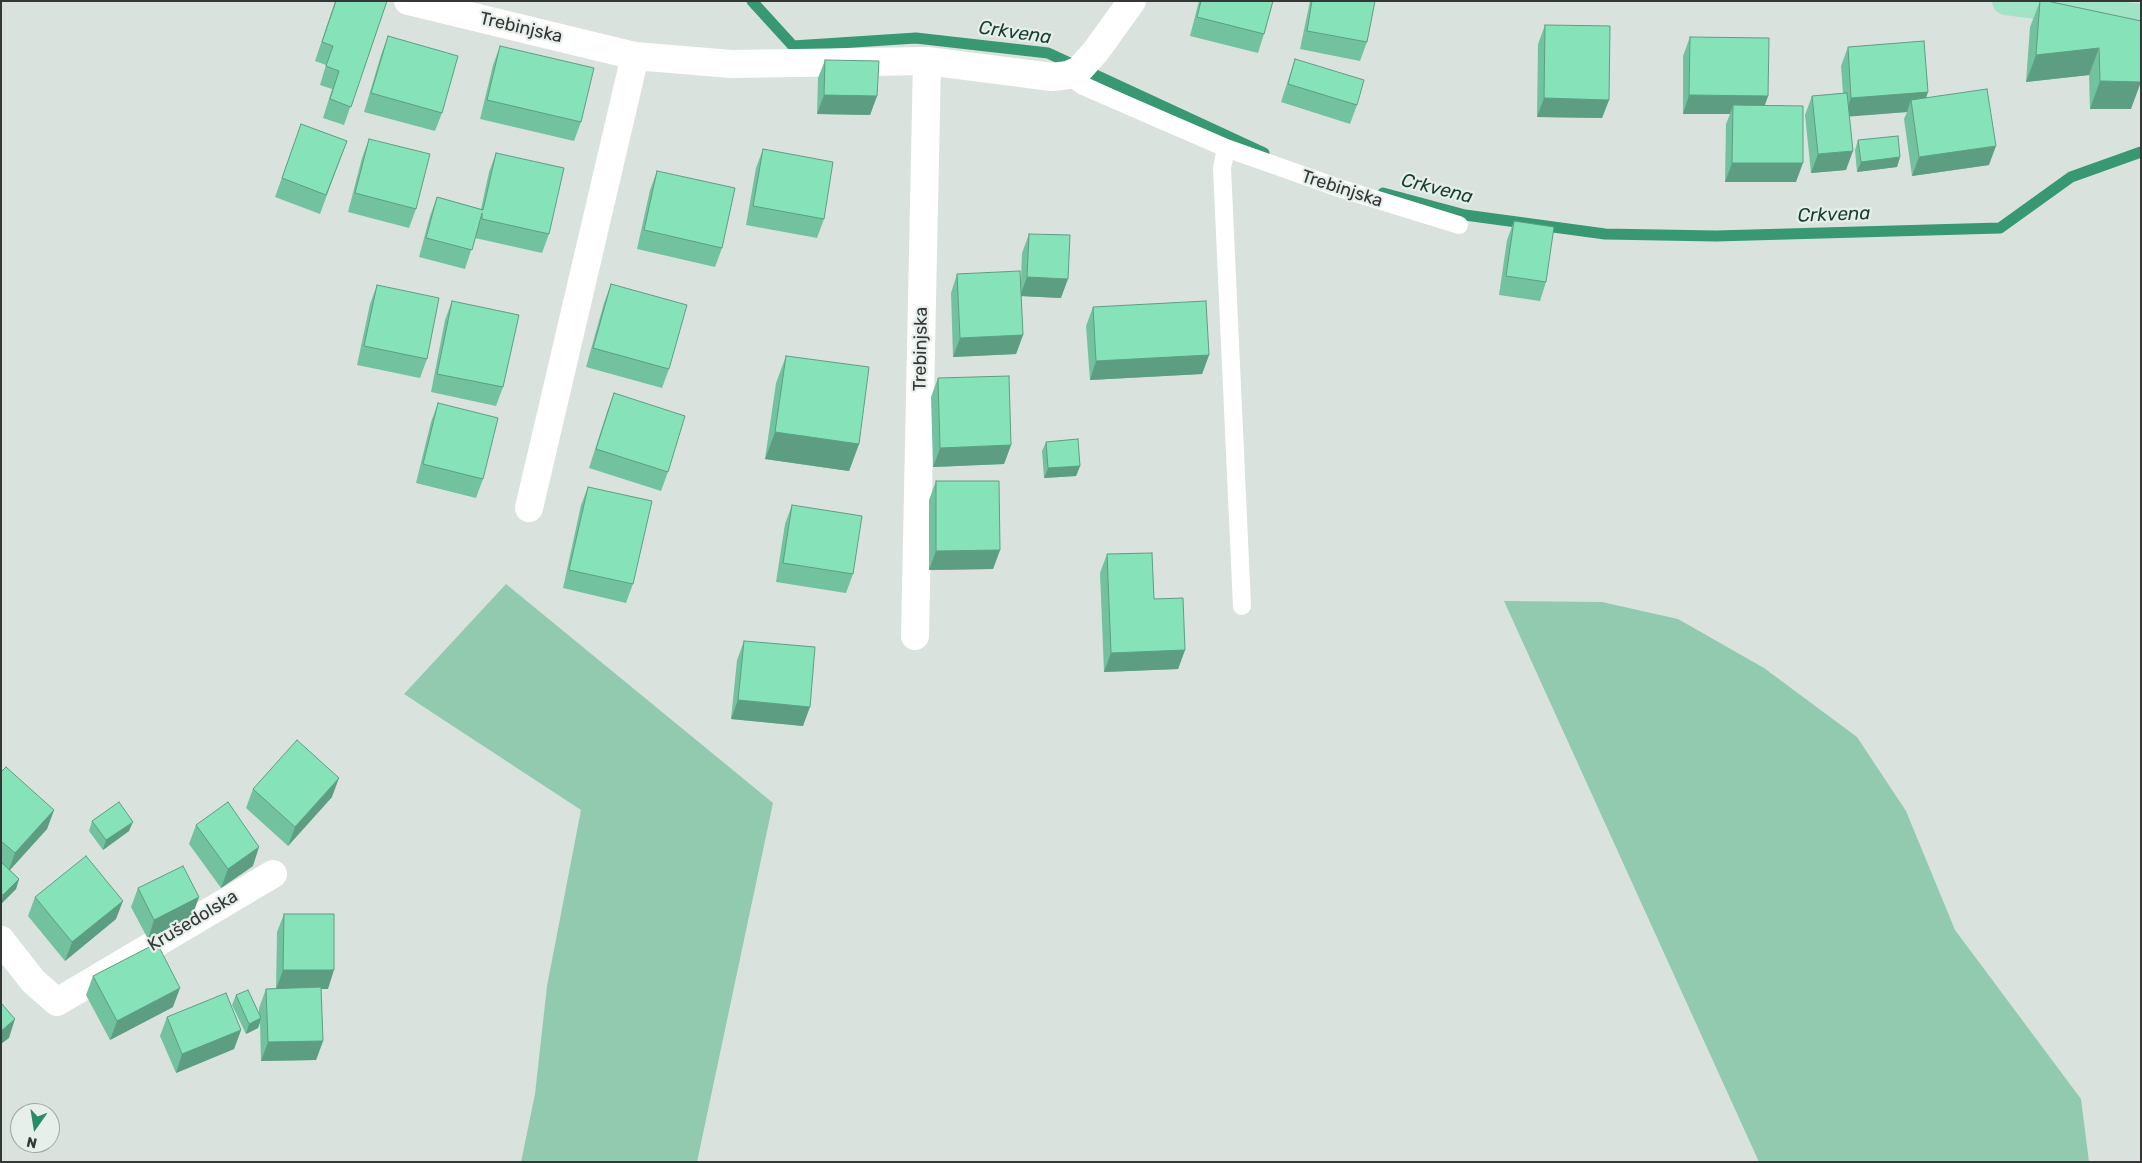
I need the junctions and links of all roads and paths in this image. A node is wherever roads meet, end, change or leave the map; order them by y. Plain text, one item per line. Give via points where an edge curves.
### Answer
1 (408, 1) edge
2 (1132, 1) edge
3 (2006, 1) edge
4 (2136, 15) edge
5 (635, 56) junction
6 (927, 61) junction
7 (1081, 65) junction
8 (1226, 148) junction
9 (1459, 225) dead end
10 (529, 508) dead end
11 (1242, 606) dead end
12 (916, 636) dead end
13 (273, 874) dead end
14 (1, 940) edge

1 - 5 street, Trebinjska
2 - 7 street
3 - 4 main road
5 - 6 street, Trebinjska via 731,64
5 - 10 street
6 - 7 street, Trebinjska via 1052,77
6 - 12 street, Trebinjska
7 - 8 lane, Trebinjska via 1092,90
8 - 9 lane, Trebinjska via 1339,188
8 - 11 lane via 1222,168
13 - 14 street, Krušedolska via 57,1002 33,981

